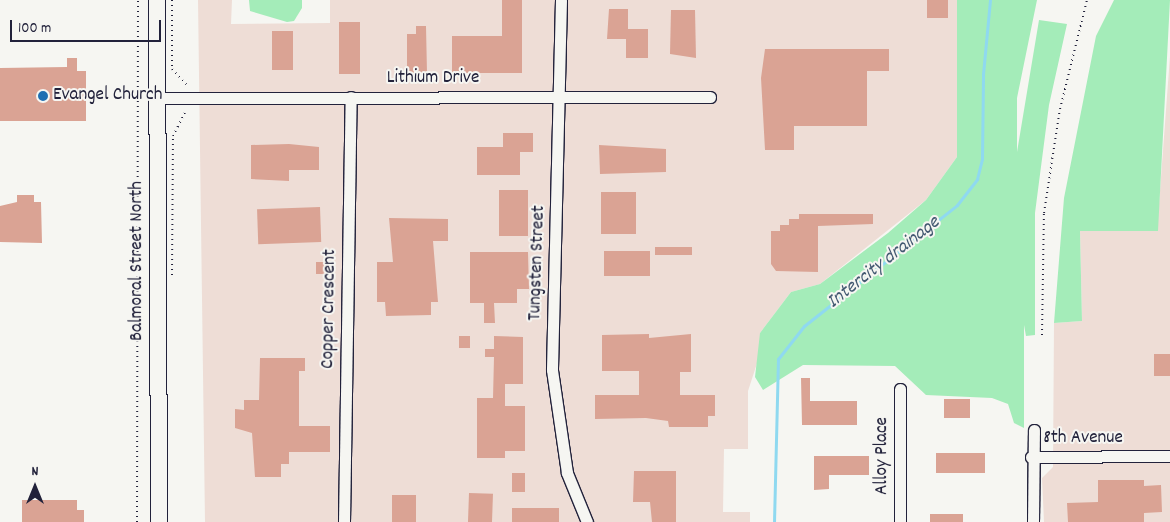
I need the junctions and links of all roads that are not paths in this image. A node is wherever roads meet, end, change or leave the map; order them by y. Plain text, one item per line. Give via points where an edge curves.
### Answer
1 (157, 0) edge
2 (561, 0) edge
3 (561, 96) junction
4 (351, 97) junction
5 (710, 97) dead end
6 (157, 98) junction
7 (900, 389) dead end
8 (1034, 430) dead end
9 (1170, 456) edge
10 (1031, 457) junction
11 (159, 522) edge
12 (344, 522) edge
13 (587, 522) edge
14 (900, 522) edge
15 (1033, 522) edge

1 - 6 main road, Balmoral Street North
2 - 3 street, Tungsten Street
3 - 4 street, Lithium Drive
3 - 5 street, Lithium Drive
3 - 13 street, Tungsten Street via 552,370 567,473
4 - 6 street, Lithium Drive
4 - 12 street, Copper Crescent
6 - 11 main road, Balmoral Street North
7 - 14 street, Alloy Place
8 - 10 street
9 - 10 street, 8th Avenue
10 - 15 street, 8th Avenue

